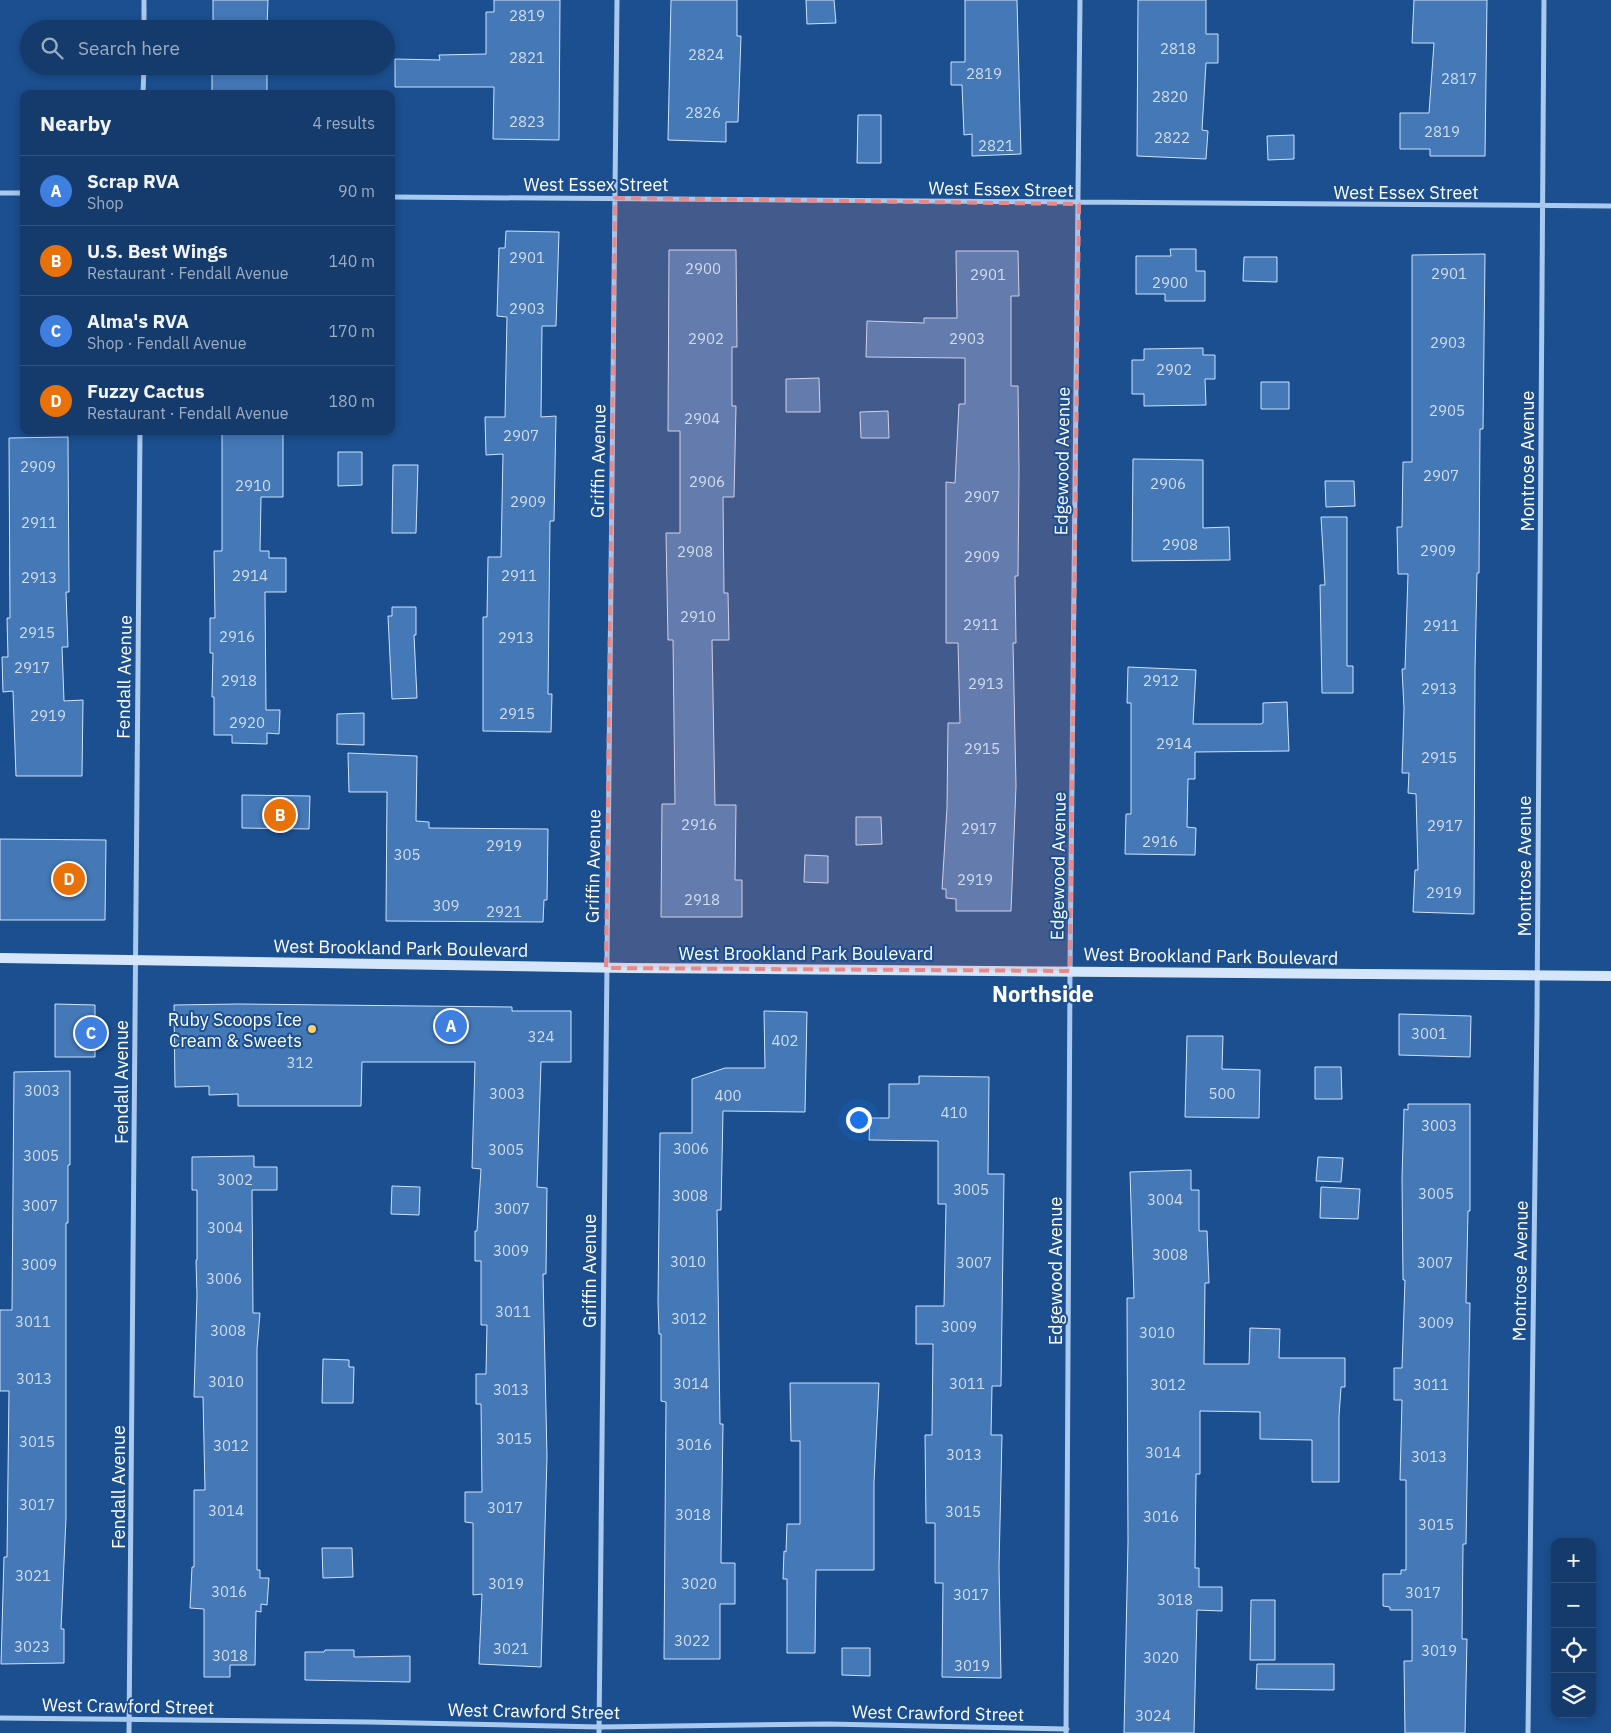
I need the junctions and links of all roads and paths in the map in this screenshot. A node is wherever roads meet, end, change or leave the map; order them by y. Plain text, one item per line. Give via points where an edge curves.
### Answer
1 (144, 0) edge
2 (617, 0) edge
3 (1080, 0) edge
4 (1544, 0) edge
5 (144, 20) edge
6 (144, 75) edge
7 (143, 90) edge
8 (0, 193) edge
9 (20, 193) edge
10 (395, 197) edge
11 (615, 198) junction
12 (1079, 204) junction
13 (1542, 206) junction
14 (1611, 206) edge
15 (140, 435) edge
16 (0, 958) edge
17 (136, 961) junction
18 (606, 968) junction
19 (1070, 971) junction
20 (1537, 976) junction
21 (1611, 976) edge
22 (0, 1718) edge
23 (130, 1721) junction
24 (599, 1730) edge
25 (1066, 1731) edge
26 (129, 1733) edge
27 (1528, 1733) edge

1 - 5 street
2 - 11 street, Griffin Avenue
3 - 12 street, Edgewood Avenue
4 - 13 street, Montrose Avenue
6 - 7 street
8 - 9 street
10 - 11 street, West Essex Street
11 - 12 street, West Essex Street
11 - 18 street, Griffin Avenue
12 - 13 street, West Essex Street
12 - 19 street, Edgewood Avenue
13 - 14 street, West Essex Street
13 - 20 street, Montrose Avenue
15 - 17 street, Fendall Avenue
16 - 17 main road, West Brookland Park Boulevard
17 - 18 main road, West Brookland Park Boulevard
17 - 23 street, Fendall Avenue
18 - 19 main road, West Brookland Park Boulevard
18 - 24 street, Griffin Avenue
19 - 20 main road, West Brookland Park Boulevard
19 - 25 street, Edgewood Avenue
20 - 21 main road, West Brookland Park Boulevard
20 - 27 street, Montrose Avenue
22 - 23 street, West Crawford Street
23 - 24 street, West Crawford Street via 379,1722
23 - 26 street, Fendall Avenue
24 - 25 street, West Crawford Street via 828,1724

